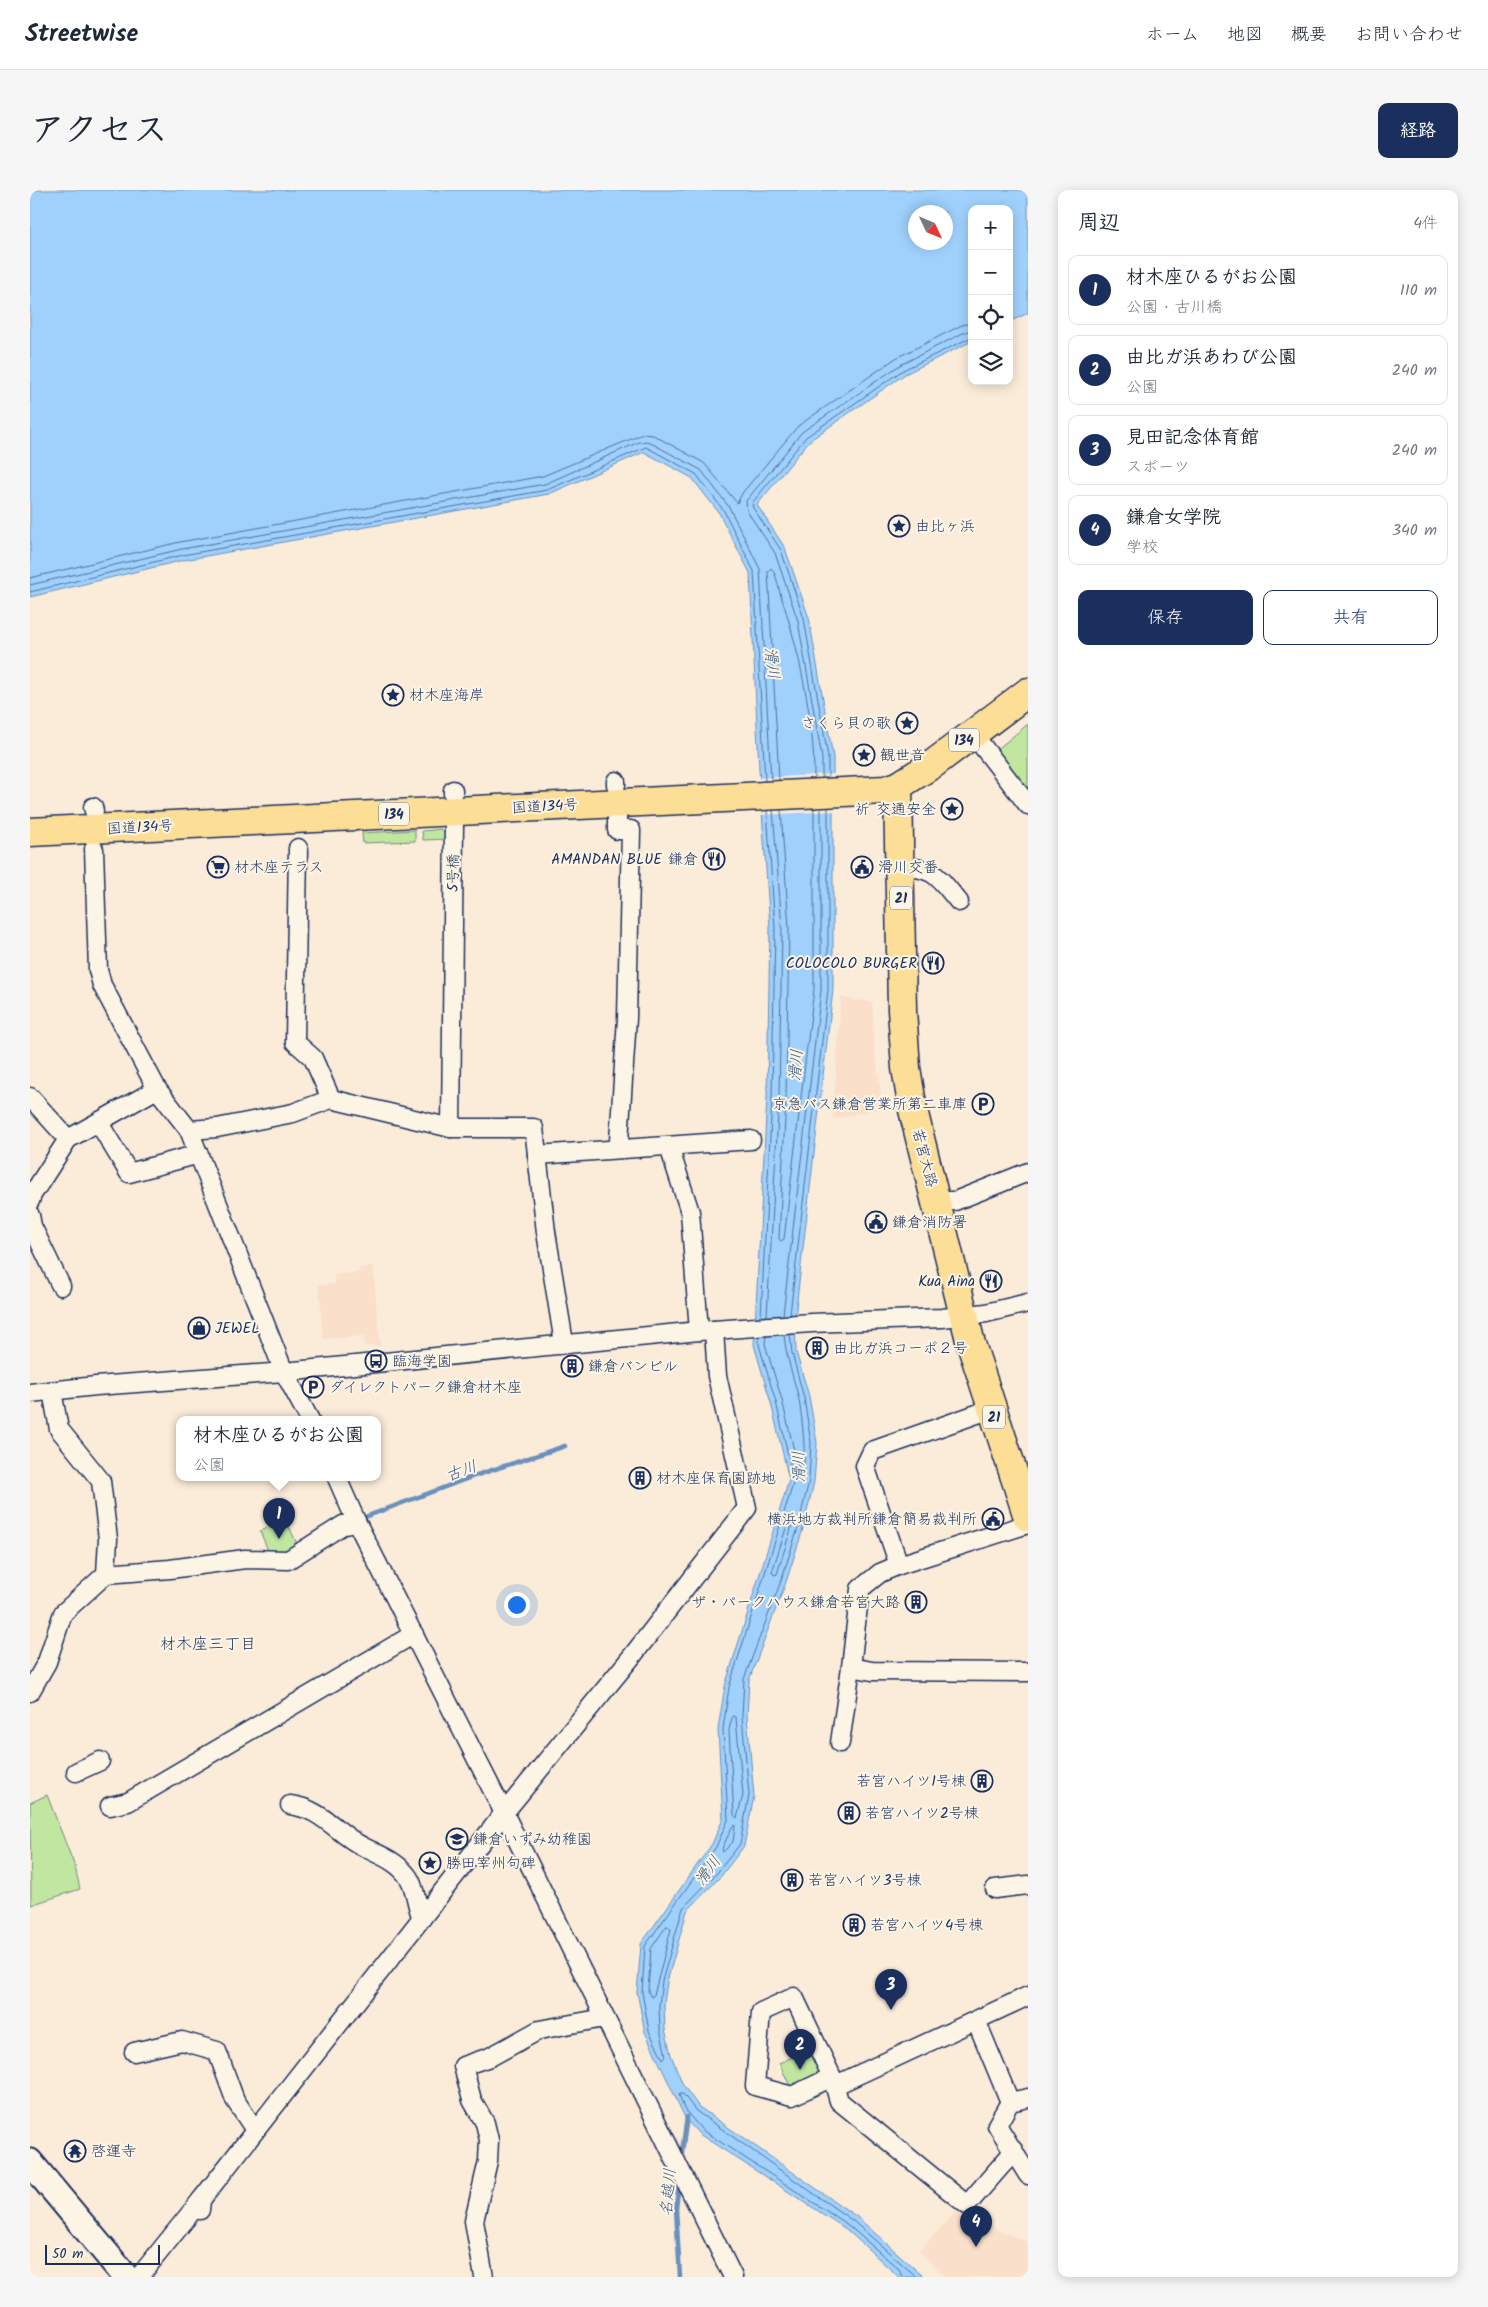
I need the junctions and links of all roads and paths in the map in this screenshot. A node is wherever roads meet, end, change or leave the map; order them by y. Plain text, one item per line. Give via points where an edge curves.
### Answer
1 (1028, 692) edge
2 (973, 734) junction
3 (898, 786) junction
4 (1028, 805) edge
5 (616, 815) dead end
6 (454, 822) dead end
7 (30, 832) edge
8 (298, 848) dead end
9 (94, 849) dead end
10 (901, 866) junction
11 (959, 902) dead end
12 (156, 1089) junction
13 (30, 1097) edge
14 (331, 1099) junction
15 (99, 1124) junction
16 (451, 1128) junction
17 (189, 1130) junction
18 (68, 1139) junction
19 (751, 1140) dead end
20 (669, 1147) junction
21 (622, 1149) junction
22 (199, 1154) junction
23 (537, 1155) junction
24 (1028, 1172) edge
25 (936, 1200) junction
26 (30, 1201) edge
27 (30, 1215) edge
28 (61, 1286) dead end
29 (1028, 1303) edge
30 (963, 1316) junction
31 (706, 1330) junction
32 (564, 1343) junction
33 (284, 1372) junction
34 (52, 1391) junction
35 (30, 1393) edge
36 (991, 1409) junction
37 (308, 1416) edge
38 (338, 1481) edge
39 (354, 1516) junction
40 (1028, 1517) edge
41 (1028, 1524) edge
42 (898, 1565) junction
43 (106, 1574) junction
44 (414, 1634) junction
45 (851, 1668) junction
46 (1028, 1672) edge
47 (30, 1692) edge
48 (840, 1743) dead end
49 (100, 1762) dead end
50 (76, 1772) dead end
51 (290, 1805) dead end
52 (110, 1806) dead end
53 (504, 1813) junction
54 (1028, 1884) edge
55 (995, 1889) dead end
56 (422, 1918) junction
57 (1028, 1996) edge
58 (604, 2018) junction
59 (976, 2020) junction
60 (134, 2052) dead end
61 (834, 2081) junction
62 (1028, 2098) edge
63 (1010, 2102) junction
64 (255, 2130) junction
65 (1014, 2151) junction
66 (30, 2162) edge
67 (1028, 2175) edge
68 (126, 2277) edge
69 (139, 2277) edge
70 (484, 2277) edge
71 (733, 2277) edge

1 - 2 main road, 国道134号 / 134
2 - 3 main road, 国道134号 / 134
2 - 4 street
3 - 7 main road, 国道134号 / 134 via 837,793
3 - 10 main road, 若宮大路 / 21
5 - 21 street via 617,830 631,830
6 - 16 street, 5号橋
8 - 14 street via 295,1042 312,1058
9 - 12 street via 98,970 102,985
10 - 11 street via 935,873
10 - 25 main road, 若宮大路 / 21 via 901,979 906,1068
12 - 15 street
12 - 17 street
13 - 18 street
14 - 16 street
14 - 17 street via 293,1114
15 - 18 street
15 - 22 street via 129,1173
16 - 23 street via 534,1128
17 - 22 street
18 - 26 street
19 - 20 street
20 - 21 street
20 - 31 street via 690,1212
21 - 23 street
22 - 33 street via 208,1184
23 - 32 street
24 - 25 street via 955,1201
25 - 30 main road, 若宮大路 / 21
27 - 28 street via 32,1226
29 - 30 street
30 - 31 street
30 - 36 main road, 若宮大路 / 21
31 - 32 street
31 - 53 street via 746,1508
32 - 33 street
33 - 34 street
33 - 37 street
34 - 35 street
34 - 43 street via 59,1429 101,1481 108,1539
36 - 40 main road, 若宮大路 / 21
36 - 42 street via 872,1450 865,1466
38 - 39 street
39 - 43 street via 288,1560 245,1558
39 - 44 street
41 - 42 street
42 - 45 street via 880,1573 860,1590
43 - 47 street via 63,1613 47,1662
44 - 52 street via 128,1802
44 - 53 street
45 - 46 street via 872,1671
45 - 48 street
49 - 50 street
51 - 56 street via 315,1812 356,1843 403,1870 410,1880
53 - 56 street
53 - 58 street
54 - 55 street
56 - 64 street
57 - 59 street
58 - 70 street via 540,2030 490,2057 463,2066 472,2100 490,2140 474,2222
58 - 71 street
59 - 61 street
59 - 63 street
60 - 64 street via 182,2041 217,2051 234,2100
61 - 61 street via 794,1997 761,2012 755,2086 792,2096
61 - 65 street via 839,2101 967,2205
62 - 63 street
63 - 65 street via 997,2125
64 - 69 street via 200,2205
65 - 67 street
66 - 68 street

